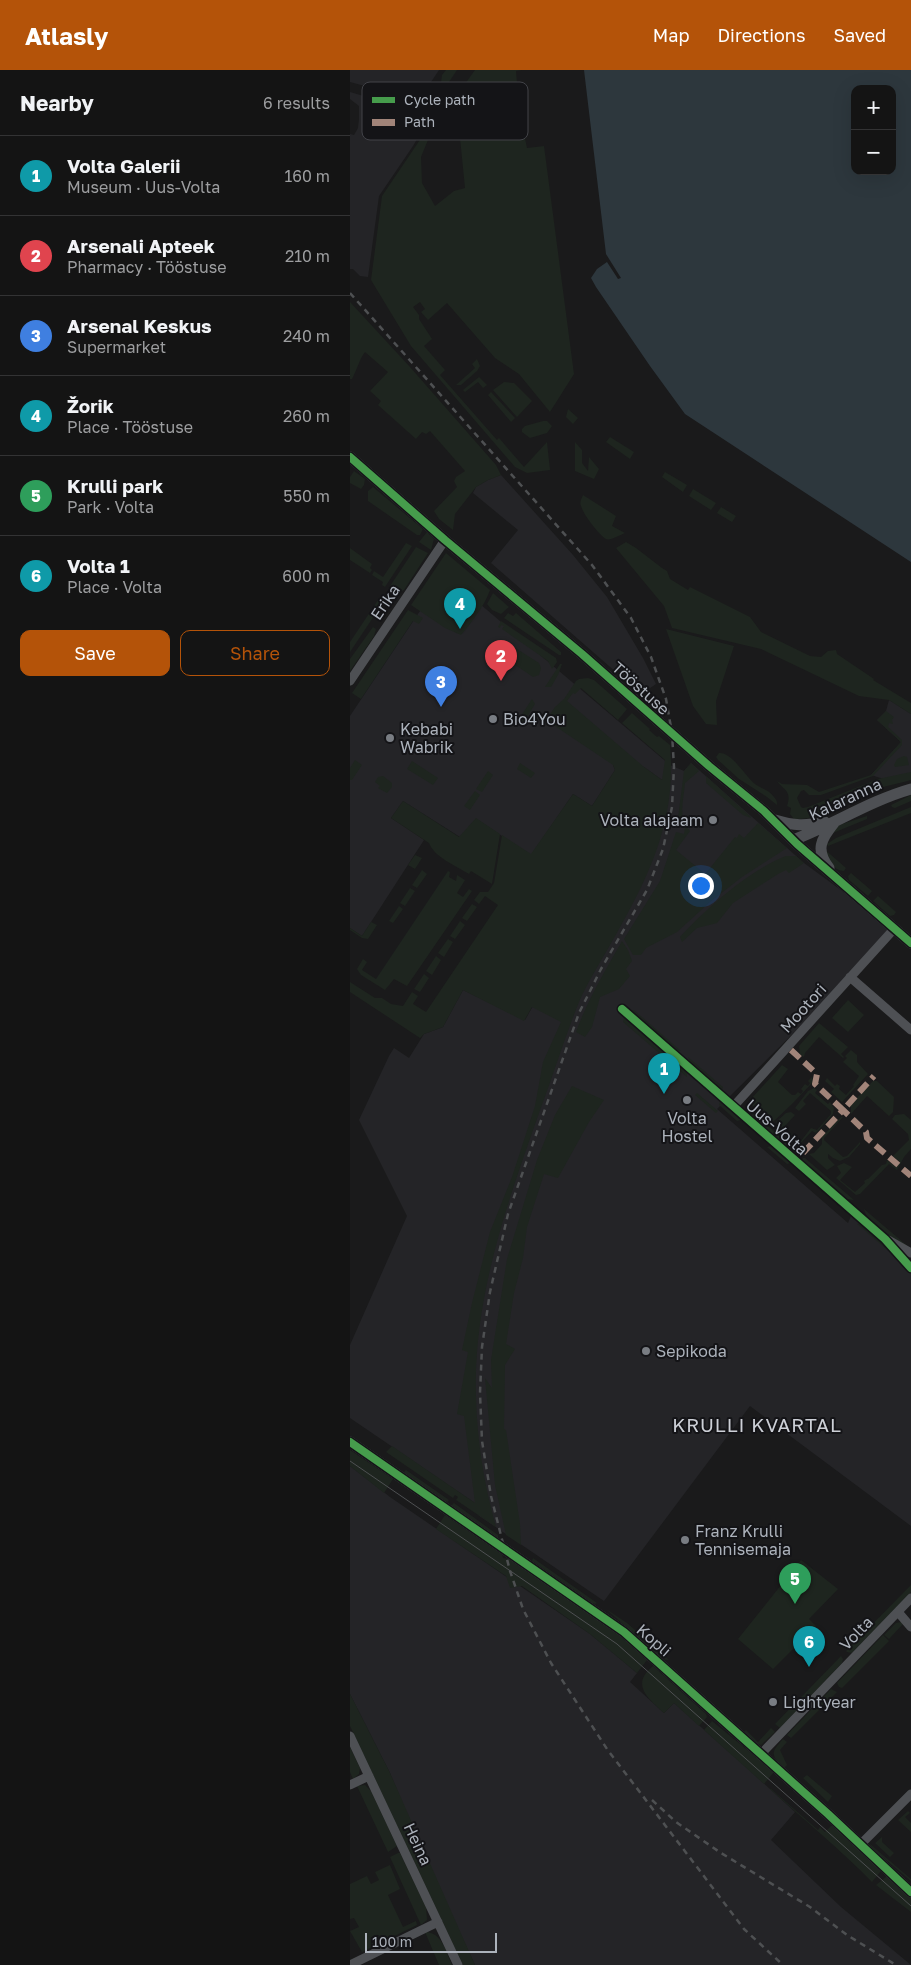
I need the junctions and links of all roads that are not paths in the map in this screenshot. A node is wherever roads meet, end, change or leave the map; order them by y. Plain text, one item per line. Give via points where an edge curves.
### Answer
1 (350, 458) edge
2 (445, 540) junction
3 (350, 681) edge
4 (911, 788) edge
5 (773, 819) junction
6 (837, 820) junction
7 (793, 840) junction
8 (837, 880) junction
9 (894, 929) junction
10 (911, 943) edge
11 (850, 977) junction
12 (622, 1010) dead end
13 (911, 1030) edge
14 (733, 1106) junction
15 (886, 1239) junction
16 (911, 1253) edge
17 (911, 1268) edge
18 (350, 1442) edge
19 (911, 1598) edge
20 (898, 1612) junction
21 (911, 1627) edge
22 (350, 1736) edge
23 (761, 1754) junction
24 (368, 1776) junction
25 (350, 1785) edge
26 (911, 1794) edge
27 (861, 1844) junction
28 (911, 1892) edge
29 (438, 1922) junction
30 (350, 1965) edge
31 (458, 1965) edge

1 - 2 street, Tööstuse
2 - 3 street, Erika
2 - 5 street, Tööstuse
4 - 6 street, Kalaranna
5 - 6 street via 791,825
5 - 7 street, Tööstuse
6 - 7 street, Kalaranna
6 - 8 street via 821,839 821,849 825,864
7 - 8 street, Tööstuse
8 - 9 street, Tööstuse
9 - 10 street, Tööstuse
9 - 11 street, Mootori
11 - 13 street
11 - 14 street, Mootori
12 - 14 street, Uus-Volta
14 - 15 street, Uus-Volta
15 - 16 street, Uus-Volta
15 - 17 street, Uus-Volta
18 - 23 street, Kopli via 612,1623
19 - 20 street, Volta
20 - 21 street
20 - 23 street, Volta
22 - 24 street, Heina
23 - 27 street, Kopli
24 - 25 street
24 - 29 street, Heina
26 - 27 street
27 - 28 street, Kopli
29 - 30 street
29 - 31 street, Heina

